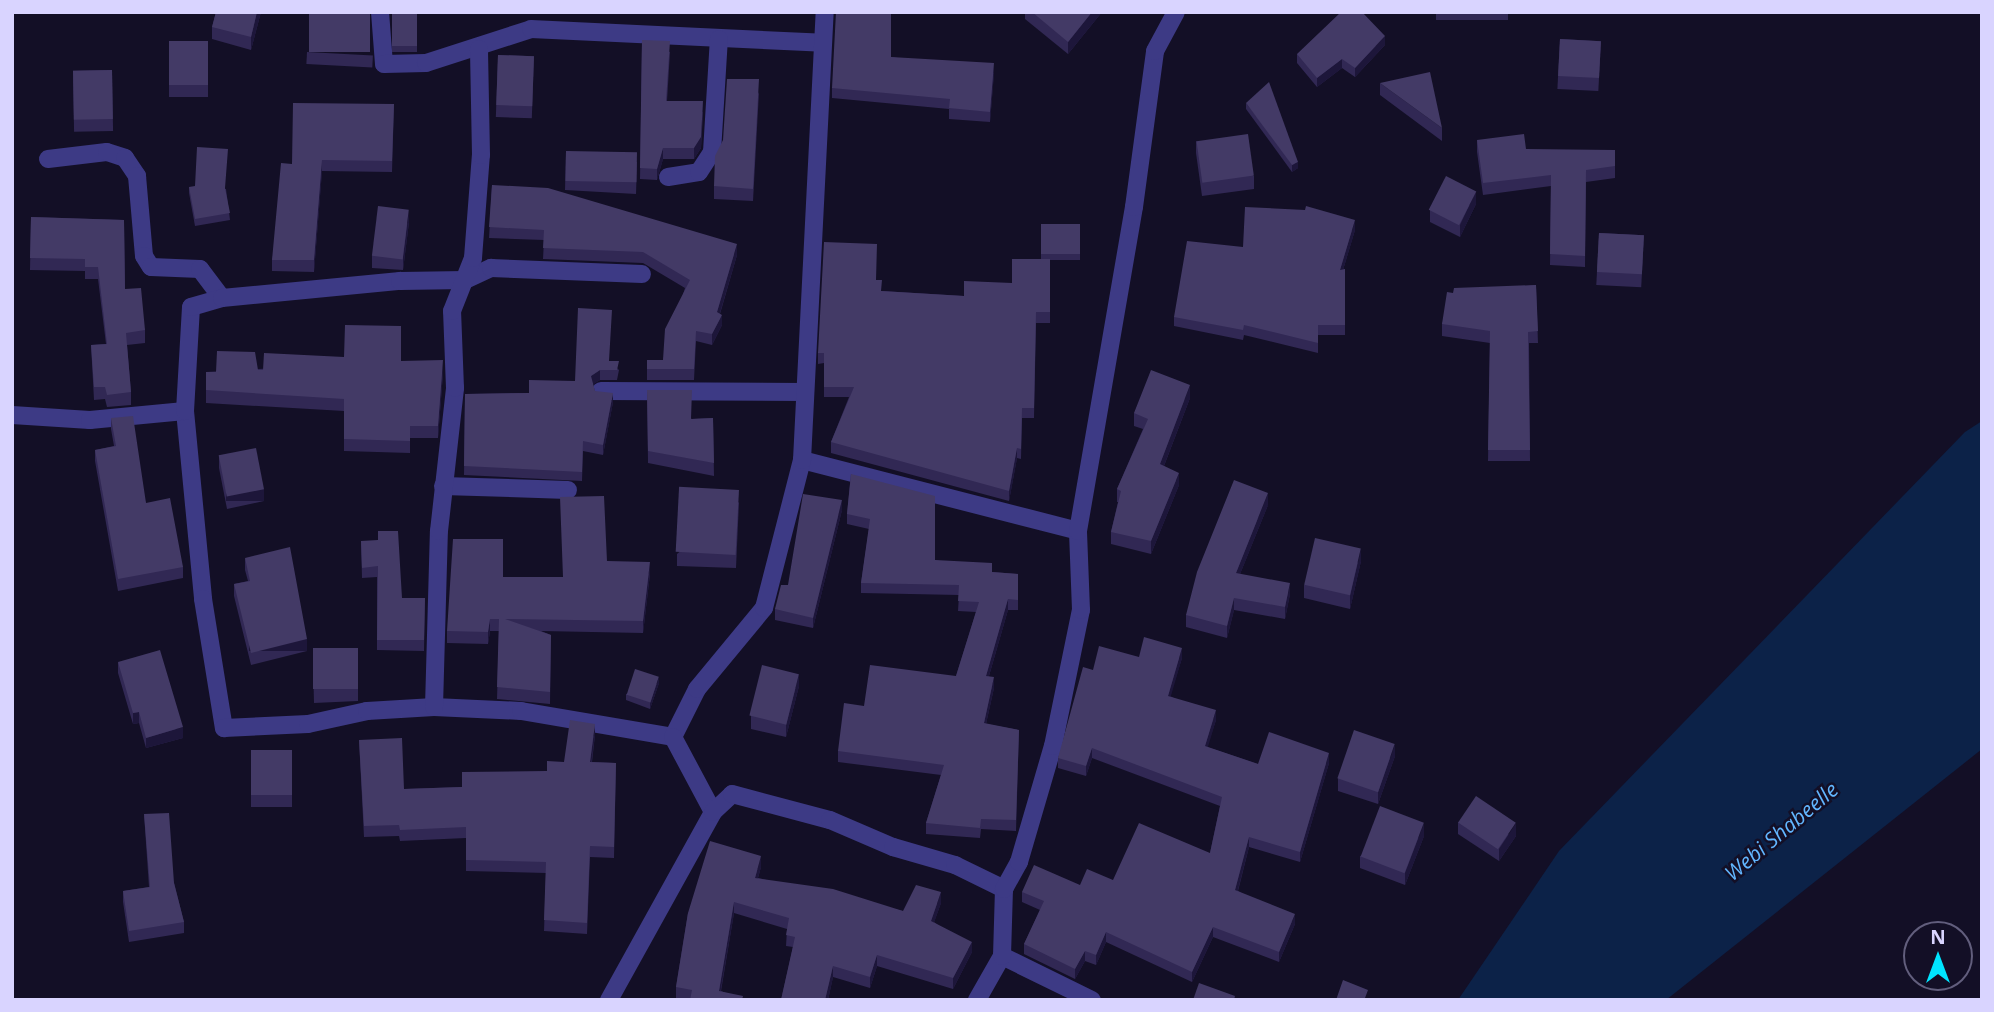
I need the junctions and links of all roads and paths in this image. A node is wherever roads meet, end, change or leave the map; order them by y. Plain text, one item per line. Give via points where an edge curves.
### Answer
1 (380, 12) edge
2 (825, 12) edge
3 (1176, 12) edge
4 (719, 39) junction
5 (823, 43) junction
6 (479, 49) junction
7 (48, 159) dead end
8 (668, 177) dead end
9 (642, 274) dead end
10 (465, 280) junction
11 (222, 298) junction
12 (601, 391) edge
13 (804, 392) junction
14 (185, 411) junction
15 (12, 415) edge
16 (802, 460) junction
17 (443, 486) junction
18 (568, 490) dead end
19 (1078, 531) junction
20 (434, 707) junction
21 (673, 737) junction
22 (713, 812) junction
23 (1004, 889) junction
24 (1002, 956) junction
25 (609, 1000) edge
26 (977, 1000) edge
27 (1092, 1000) edge

1 - 6 street via 384,64 426,63
2 - 5 street
3 - 19 street via 1155,51 1132,221
4 - 5 street
4 - 6 street via 531,29
4 - 8 street via 712,152 699,172
5 - 13 street
6 - 10 street via 481,155 473,258
7 - 11 street via 107,152 125,158 137,176 144,256 151,267 200,269
9 - 10 street via 492,268
10 - 11 street via 400,281
10 - 17 street via 452,311 455,388
11 - 14 street via 191,307
12 - 13 street
13 - 16 street
14 - 15 street via 90,420
14 - 20 street via 203,599 224,728 308,724 367,711
16 - 19 street
16 - 21 street via 764,608 697,689
17 - 18 street
17 - 20 street
19 - 23 street via 1081,610 1054,746 1019,862
20 - 21 street via 521,711
21 - 22 street
22 - 23 street via 732,794 793,810 955,865
22 - 25 street
23 - 24 street
24 - 26 street
24 - 27 street

